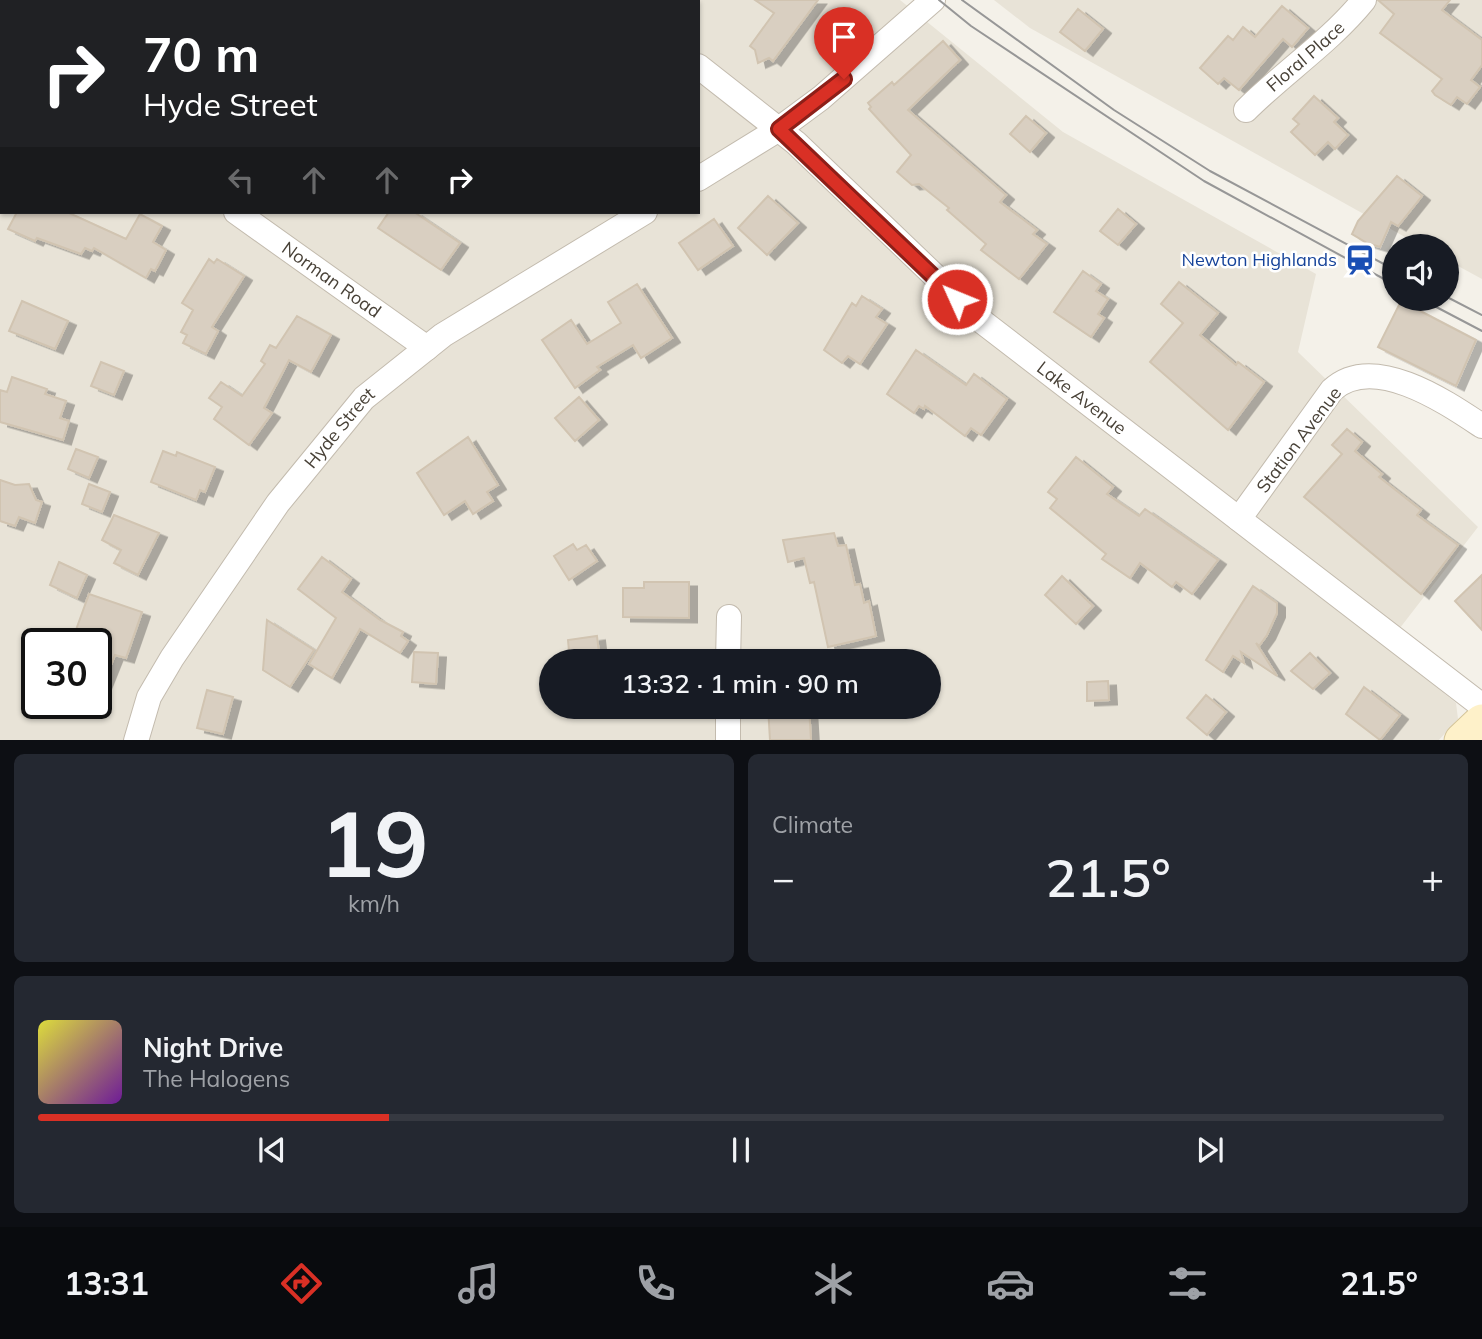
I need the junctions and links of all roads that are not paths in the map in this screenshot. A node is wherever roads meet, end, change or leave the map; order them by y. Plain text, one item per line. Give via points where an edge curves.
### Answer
1 (1364, 0) edge
2 (929, 3) edge
3 (700, 68) edge
4 (1246, 110) dead end
5 (779, 129) junction
6 (700, 178) edge
7 (239, 214) edge
8 (642, 214) edge
9 (427, 348) junction
10 (1482, 426) edge
11 (1239, 519) junction
12 (729, 617) dead end
13 (728, 649) edge
14 (1482, 706) edge
15 (728, 719) edge
16 (1482, 722) edge
17 (136, 740) edge
18 (728, 740) edge
19 (1462, 740) edge

1 - 4 street, Floral Place via 1342,27
2 - 5 street via 829,92
3 - 5 street, Lake Avenue
5 - 6 street
5 - 11 street, Lake Avenue via 984,323
7 - 9 street, Norman Road
8 - 9 street, Hyde Street
9 - 17 street, Hyde Street via 364,398 278,503 172,658 149,697
10 - 11 street, Station Avenue via 1413,386 1367,375 1348,380 1332,390
11 - 14 street, Lake Avenue
12 - 13 street
15 - 18 street
16 - 19 main road

